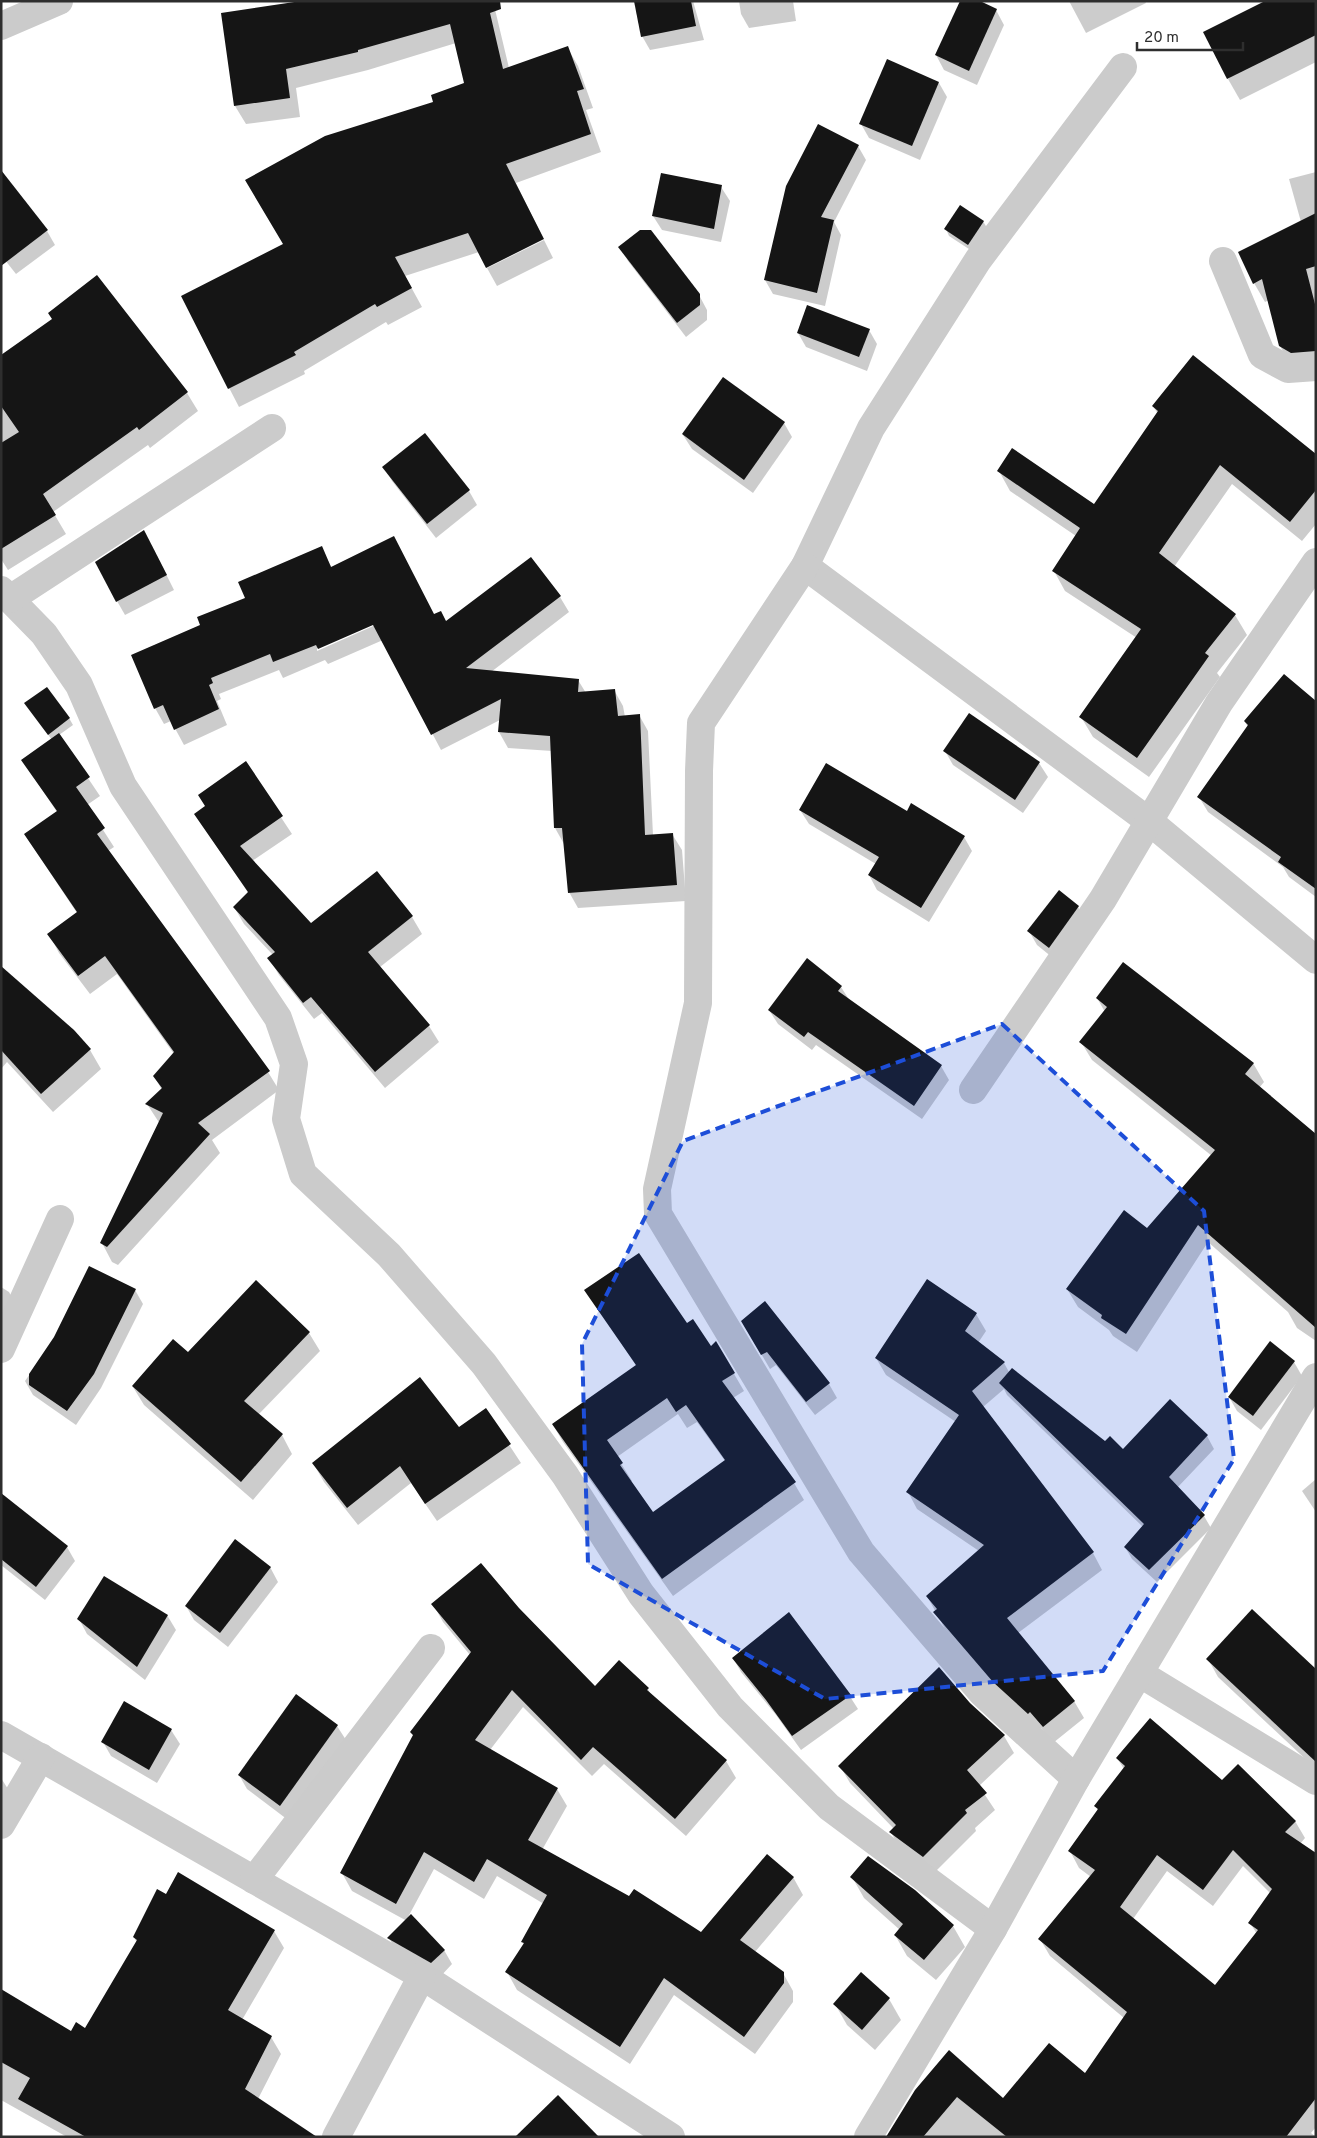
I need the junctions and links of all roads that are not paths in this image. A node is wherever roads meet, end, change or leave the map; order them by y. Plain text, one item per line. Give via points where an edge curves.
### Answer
1 (59, 1) edge
2 (1, 26) edge
3 (1124, 67) dead end
4 (1223, 261) dead end
5 (1316, 367) edge
6 (272, 428) dead end
7 (1316, 562) edge
8 (805, 566) junction
9 (6, 595) edge
10 (1150, 822) junction
11 (1316, 960) edge
12 (973, 1090) dead end
13 (60, 1219) dead end
14 (1, 1349) edge
15 (1316, 1377) edge
16 (431, 1648) dead end
17 (1140, 1673) junction
18 (1, 1735) edge
19 (42, 1757) junction
20 (1076, 1780) junction
21 (1316, 1781) edge
22 (1, 1825) edge
23 (254, 1880) junction
24 (993, 1929) junction
25 (422, 1976) junction
26 (336, 2137) edge
27 (671, 2137) edge
28 (868, 2137) edge

1 - 2 street
3 - 8 street via 978,260 870,428
4 - 5 street via 1262,355 1288,370
6 - 9 street
7 - 10 street via 1219,703
8 - 10 street
8 - 20 street via 701,723 698,1003 656,1189 658,1214 861,1552 982,1693
9 - 24 street via 44,634 79,685 123,786 278,1018 294,1064 286,1119 304,1174 389,1255 484,1364 565,1475 642,1594 730,1706 829,1807
10 - 11 street
10 - 12 street via 1103,899
13 - 14 street
15 - 17 street
16 - 23 street
17 - 20 street
17 - 21 street
18 - 19 street
19 - 22 street
19 - 23 street
20 - 24 street
23 - 25 street
24 - 28 street
25 - 26 street
25 - 27 street

